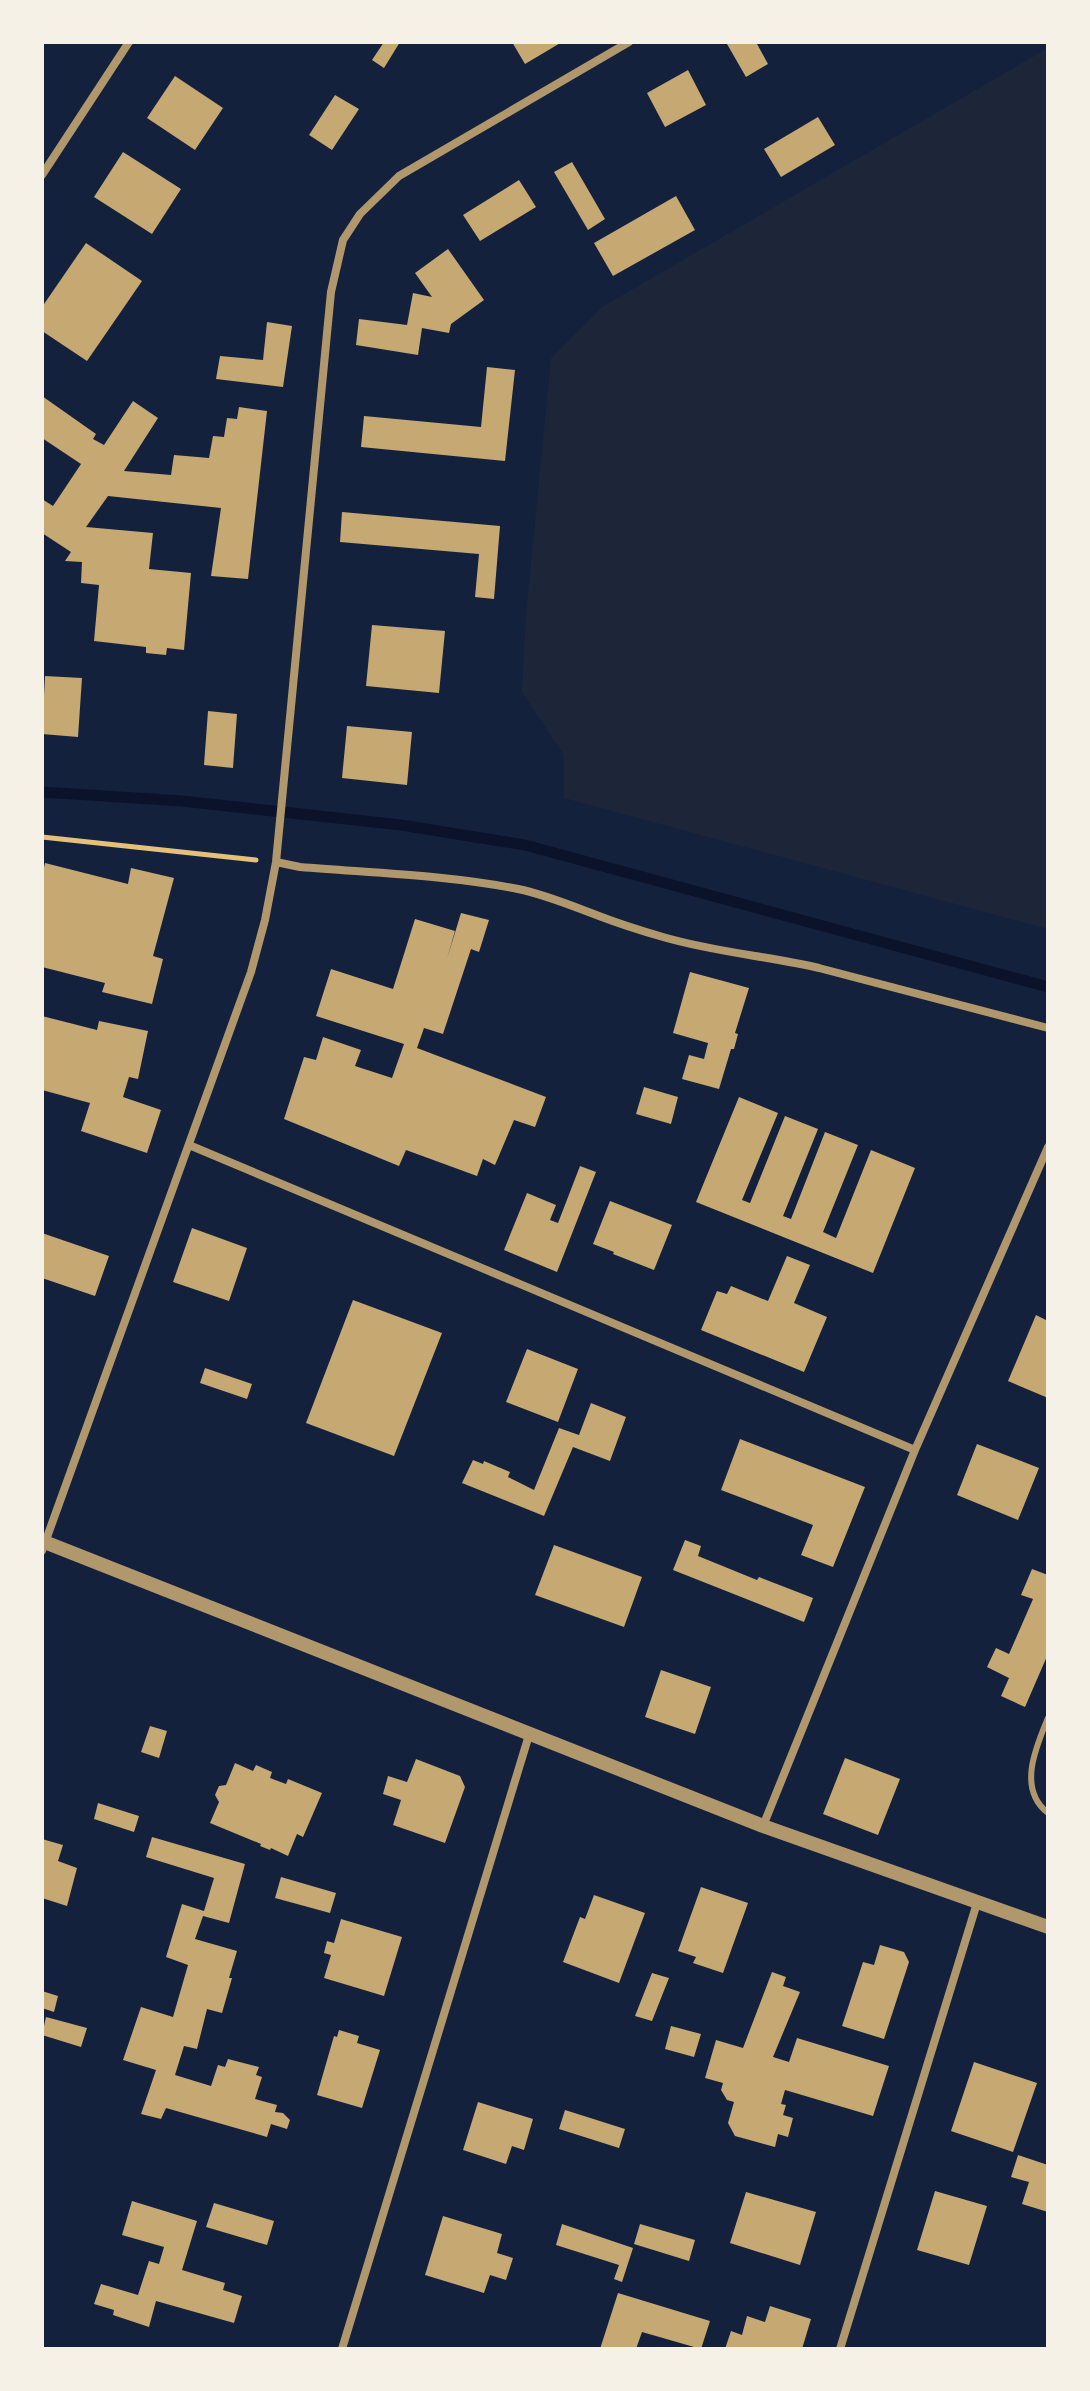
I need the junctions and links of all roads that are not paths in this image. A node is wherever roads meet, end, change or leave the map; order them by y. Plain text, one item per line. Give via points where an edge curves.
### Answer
1 (129, 42) edge
2 (629, 42) edge
3 (42, 175) edge
4 (276, 862) junction
5 (1048, 1028) edge
6 (189, 1145) junction
7 (1048, 1147) edge
8 (915, 1450) junction
9 (43, 1545) edge
10 (1048, 1718) edge
11 (529, 1735) junction
12 (1048, 1813) edge
13 (763, 1826) junction
14 (977, 1903) junction
15 (1048, 1927) edge
16 (342, 2349) edge
17 (840, 2349) edge

1 - 3 street
2 - 4 street via 399,176 360,214 343,240 331,292
4 - 5 street via 522,890 665,938 819,968
4 - 6 street via 251,972
6 - 8 street
6 - 9 street
7 - 8 street
8 - 13 street
9 - 11 street
10 - 12 lane via 1033,1753 1031,1787
11 - 13 street
11 - 16 street
13 - 14 street
14 - 15 street
14 - 17 street

